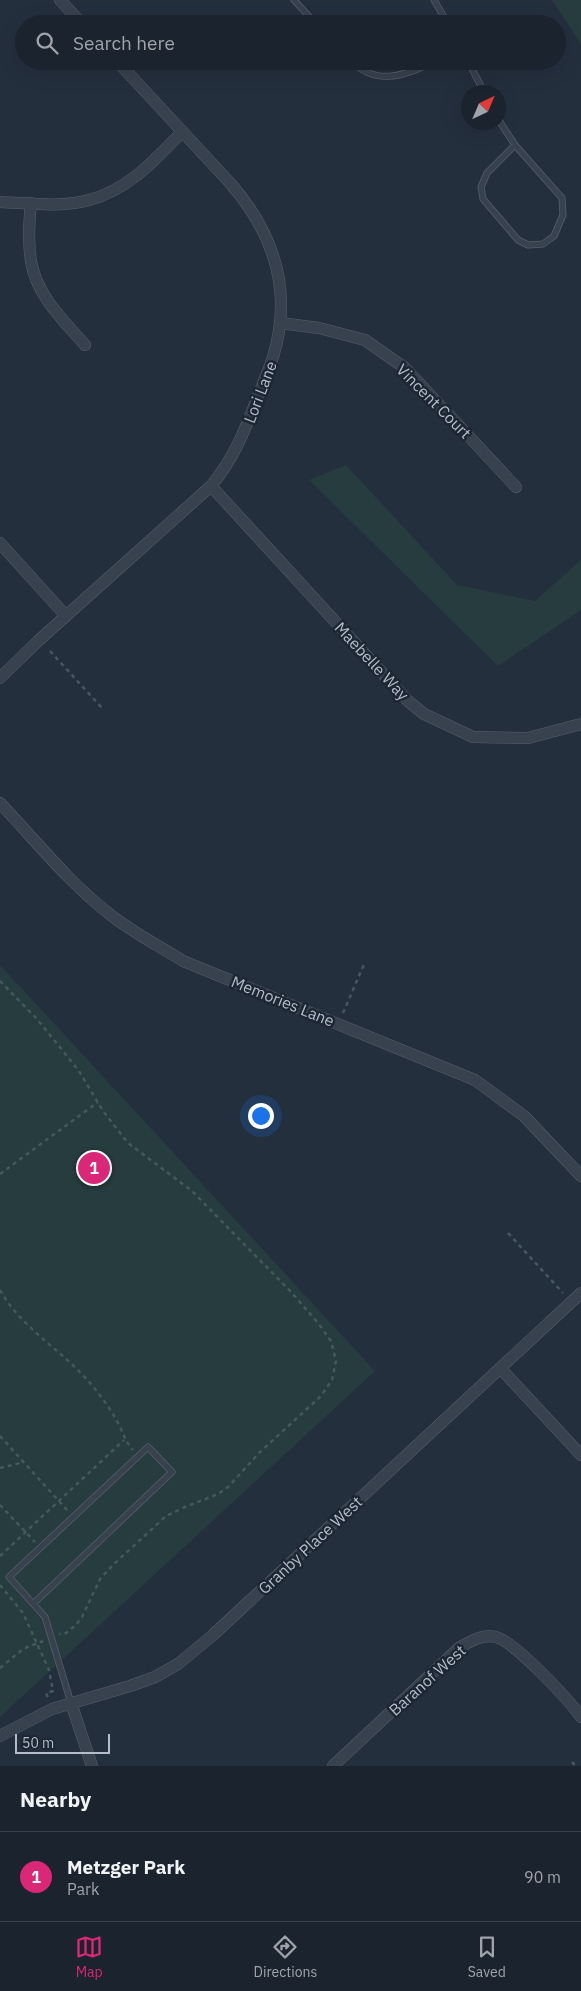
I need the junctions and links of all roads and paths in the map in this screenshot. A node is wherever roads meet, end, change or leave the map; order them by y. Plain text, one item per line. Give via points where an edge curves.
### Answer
1 (60, 0) edge
2 (294, 0) edge
3 (434, 0) edge
4 (74, 15) edge
5 (308, 15) edge
6 (443, 15) edge
7 (124, 70) edge
8 (362, 70) edge
9 (416, 70) edge
10 (473, 70) edge
11 (480, 85) edge
12 (505, 130) edge
13 (182, 132) junction
14 (515, 145) junction
15 (0, 202) edge
16 (30, 203) junction
17 (280, 323) junction
18 (85, 345) dead end
19 (211, 486) junction
20 (516, 487) dead end
21 (0, 543) edge
22 (66, 616) junction
23 (50, 651) dead end
24 (0, 678) edge
25 (102, 708) dead end
26 (581, 724) edge
27 (0, 803) edge
28 (365, 962) dead end
29 (0, 981) edge
30 (345, 1008) dead end
31 (98, 1102) junction
32 (0, 1174) edge
33 (581, 1176) edge
34 (508, 1233) dead end
35 (0, 1290) edge
36 (581, 1293) edge
37 (567, 1298) dead end
38 (501, 1369) junction
39 (0, 1436) edge
40 (124, 1440) junction
41 (581, 1455) edge
42 (138, 1456) junction
43 (24, 1462) junction
44 (0, 1468) edge
45 (59, 1501) junction
46 (0, 1505) edge
47 (73, 1516) junction
48 (25, 1533) junction
49 (40, 1548) junction
50 (0, 1556) edge
51 (0, 1585) edge
52 (34, 1603) junction
53 (50, 1637) junction
54 (36, 1643) junction
55 (0, 1668) edge
56 (48, 1698) dead end
57 (71, 1703) junction
58 (581, 1717) edge
59 (0, 1736) edge
60 (572, 1762) dead end
61 (92, 1766) edge
62 (333, 1766) edge
63 (576, 1766) edge

1 - 4 street
2 - 5 lane
3 - 6 lane
7 - 13 street, Lori Lane
8 - 9 lane via 380,76 396,76
10 - 11 lane
12 - 14 lane
13 - 16 street via 141,173 104,195 75,203
13 - 17 street, Lori Lane via 246,201 266,236 280,280
14 - 14 lane via 487,173 481,187 483,199 518,240 528,245 543,244 554,236 564,215 562,198
15 - 16 street
16 - 18 street via 31,262 36,281
17 - 19 street, Lori Lane via 274,356 243,435 235,453
17 - 20 street, Vincent Court via 318,328 365,340 405,368
19 - 22 street, Lori Lane
19 - 26 street, Maebelle Way via 408,701 424,714 473,737 528,738
21 - 22 street
22 - 24 street, Lori Lane
23 - 25 path
27 - 33 street, Memories Lane via 84,892 140,935 184,961 475,1080 524,1116
28 - 30 path
29 - 31 path via 59,1046
31 - 32 path
31 - 53 path via 128,1143 192,1191 292,1293 331,1341 336,1361 332,1380 321,1396 260,1452 228,1487 166,1516 100,1579 76,1625 66,1633
34 - 37 path
35 - 40 path via 32,1329 91,1384 121,1428
36 - 38 street, Granby Place West
38 - 41 street
38 - 57 street, Granby Place West via 178,1664 130,1686
39 - 43 path
40 - 42 path
40 - 45 path
42 - 47 lane
42 - 52 lane via 148,1447 172,1472
43 - 44 path
43 - 45 path
45 - 47 path
45 - 48 path
46 - 48 path
47 - 49 lane
48 - 49 path
48 - 50 path
49 - 52 lane via 9,1577
51 - 54 path via 24,1613
52 - 53 lane via 45,1617
53 - 54 path
53 - 57 lane
54 - 55 path
54 - 56 path via 53,1683 53,1691 46,1693
57 - 59 street, Granby Place West via 52,1709
57 - 61 street
58 - 62 street, Baranof West via 513,1646 496,1637 477,1638 460,1648
60 - 63 path

